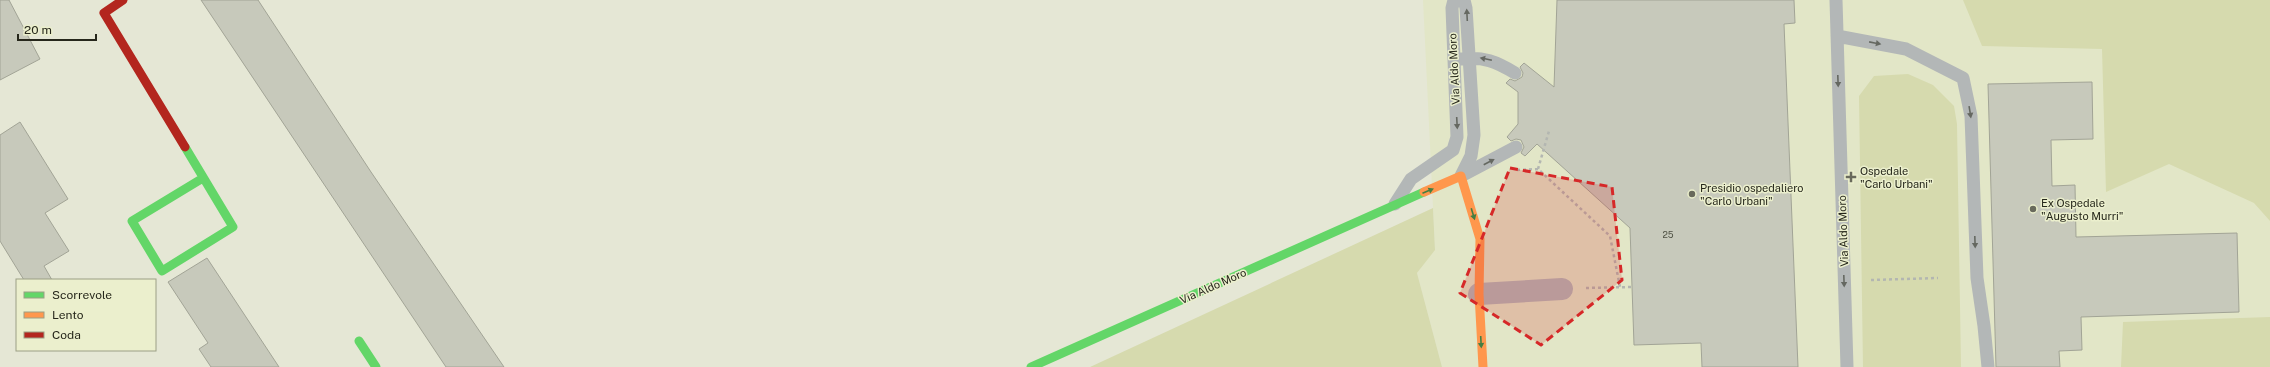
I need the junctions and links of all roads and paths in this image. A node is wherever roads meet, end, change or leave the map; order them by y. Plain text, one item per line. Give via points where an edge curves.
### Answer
1 (123, 0) edge
2 (1454, 0) edge
3 (1464, 0) edge
4 (1836, 0) edge
5 (103, 6) edge
6 (1837, 36) junction
7 (1469, 58) junction
8 (1454, 60) junction
9 (1515, 73) dead end
10 (1549, 130) dead end
11 (1516, 147) dead end
12 (1499, 156) junction
13 (1538, 170) junction
14 (1461, 176) junction
15 (203, 178) junction
16 (1394, 205) junction
17 (1938, 278) dead end
18 (1871, 280) dead end
19 (1611, 287) dead end
20 (1620, 287) junction
21 (1632, 287) dead end
22 (1562, 289) dead end
23 (1479, 294) junction
24 (359, 341) dead end
25 (376, 367) edge
26 (1032, 367) edge
27 (1483, 367) edge
28 (1847, 367) edge
29 (1988, 367) edge

1 - 5 street
2 - 8 lane, Via Aldo Moro
7 -> 3 lane, Via Aldo Moro
4 - 6 lane, Via Aldo Moro
5 - 15 street
6 -> 28 lane, Via Aldo Moro
6 -> 29 lane via 1906,49 1963,78 1971,116 1977,278
7 - 8 lane
9 -> 7 lane via 1497,61
7 - 14 lane, Via Aldo Moro via 1474,135 1471,156
8 -> 16 lane, Via Aldo Moro via 1457,137 1453,150 1411,179
10 - 13 path
11 - 12 lane
12 - 13 path via 1514,170
14 -> 12 lane
13 - 20 path via 1610,236
16 -> 14 street, Via Aldo Moro
14 -> 23 street via 1480,239
15 - 15 street via 132,221 162,271 233,227
16 - 26 street, Via Aldo Moro
17 - 18 path
19 - 20 path
20 - 21 path
22 - 23 street
23 -> 27 street
24 - 25 street

